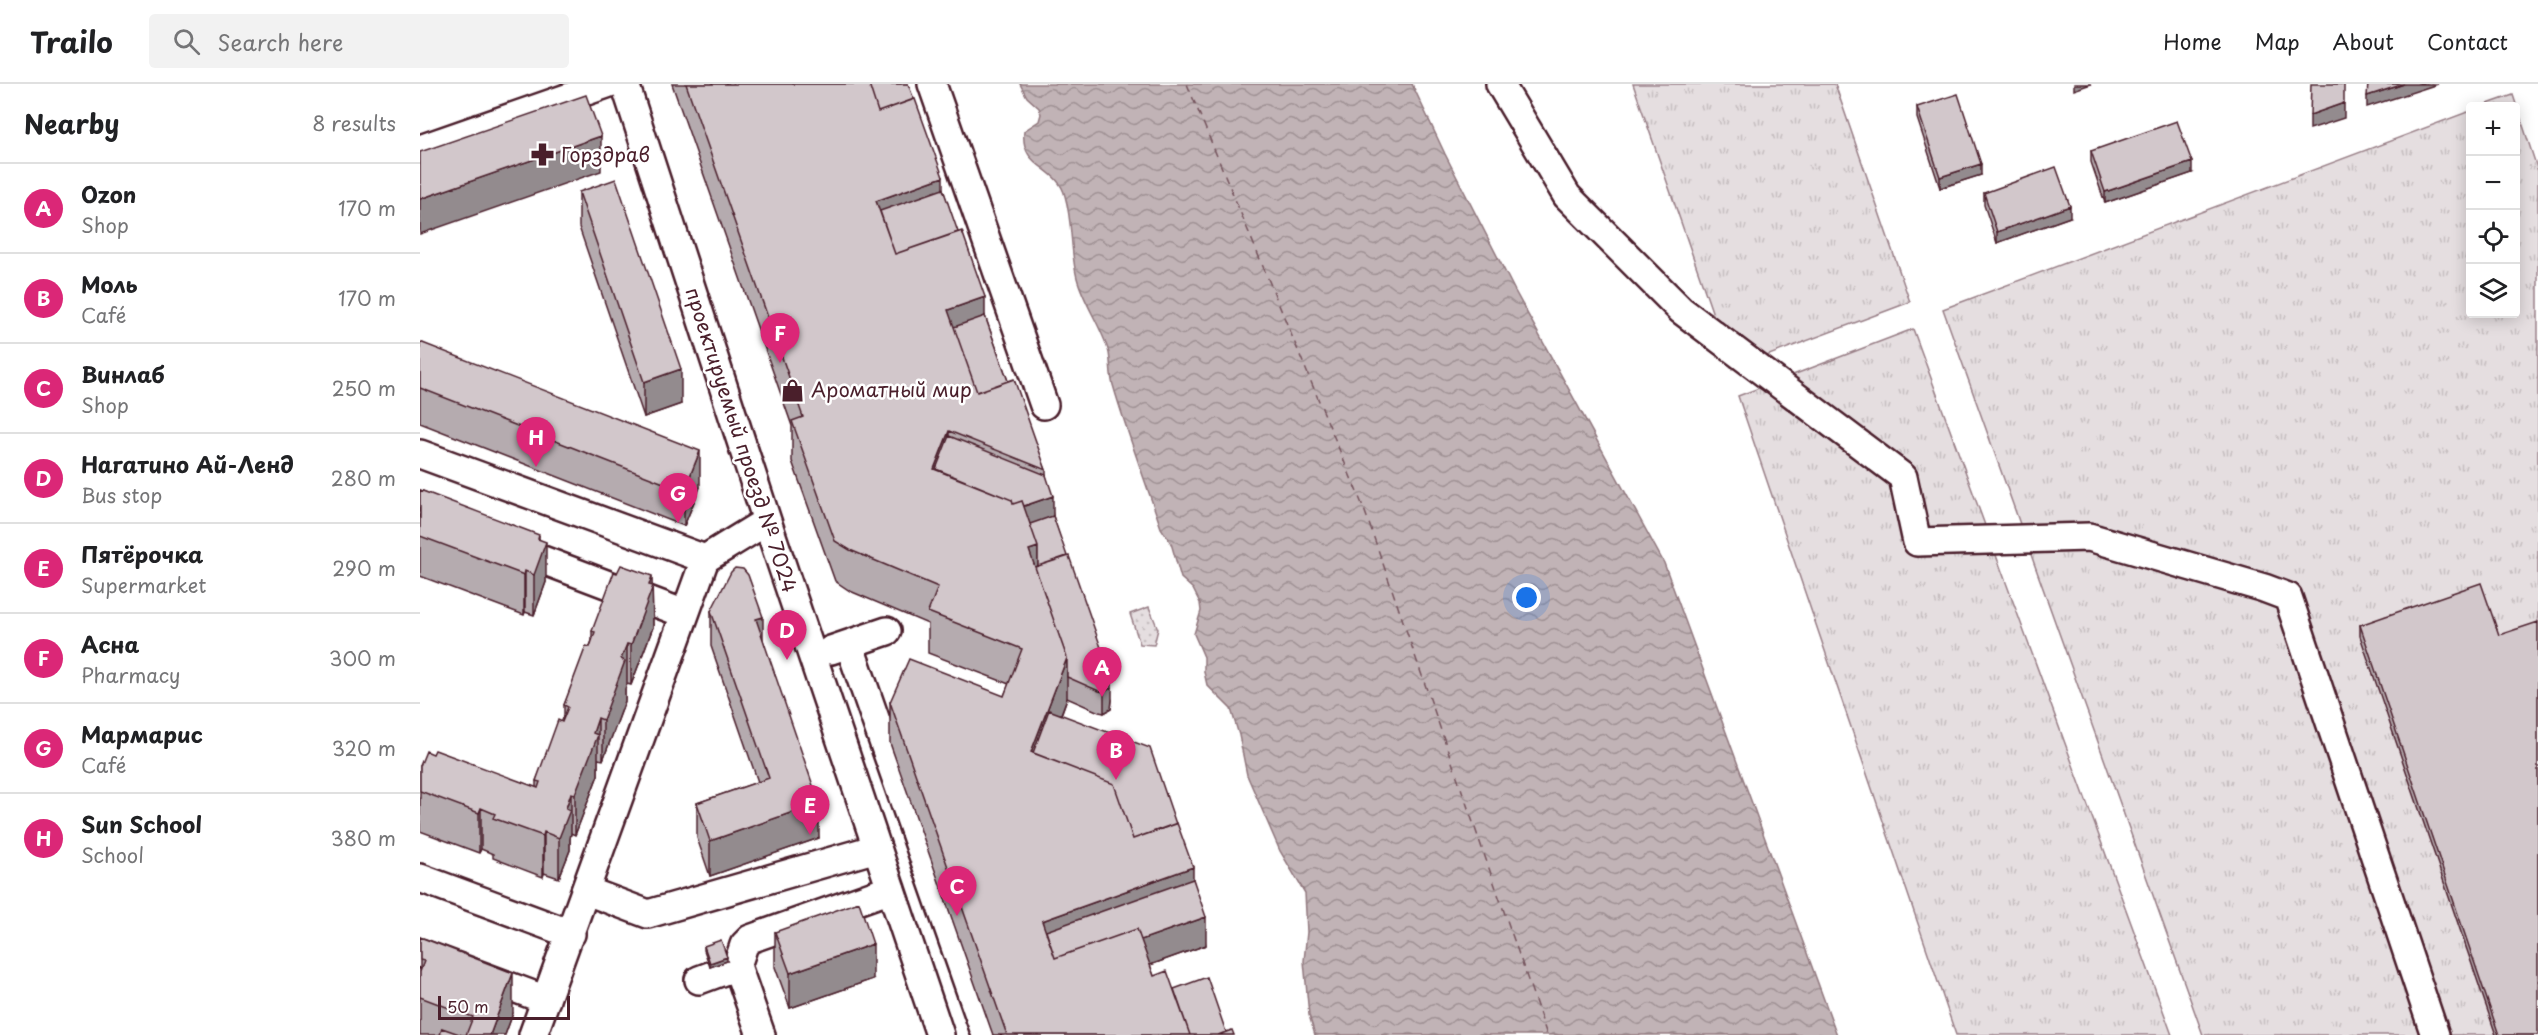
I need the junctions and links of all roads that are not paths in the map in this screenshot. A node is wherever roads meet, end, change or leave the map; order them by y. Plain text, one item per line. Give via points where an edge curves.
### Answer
1 (607, 84) edge
2 (625, 84) edge
3 (932, 84) edge
4 (1500, 84) edge
5 (420, 149) edge
6 (1044, 405) dead end
7 (420, 454) edge
8 (767, 520) junction
9 (485, 538) edge
10 (705, 559) junction
11 (685, 614) junction
12 (887, 631) dead end
13 (849, 644) junction
14 (813, 657) junction
15 (877, 848) junction
16 (420, 878) edge
17 (891, 889) junction
18 (586, 891) junction
19 (571, 934) junction
20 (420, 952) edge
21 (737, 966) junction
22 (699, 980) dead end
23 (546, 999) junction
24 (533, 1035) edge
25 (761, 1035) edge
26 (940, 1035) edge
27 (986, 1035) edge
28 (2434, 1035) edge

1 - 5 street
2 - 8 street, проектируемый проезд № 7024
3 - 6 street
4 - 28 street via 1567,196 1681,310 1903,477 1917,542 2089,537 2288,597
7 - 10 street
8 - 10 street
8 - 14 street, проектируемый проезд № 7024
9 - 11 street
10 - 11 street
11 - 18 street
12 - 13 street
13 - 14 street
13 - 27 street
14 - 15 street, проектируемый проезд № 7024
15 - 17 street, проектируемый проезд № 7024
15 - 18 street via 648,914
16 - 19 street
17 - 21 street via 750,939
17 - 26 street, проектируемый проезд № 7024
18 - 19 street
19 - 23 street
20 - 23 street
21 - 22 street
21 - 25 street
23 - 24 street

